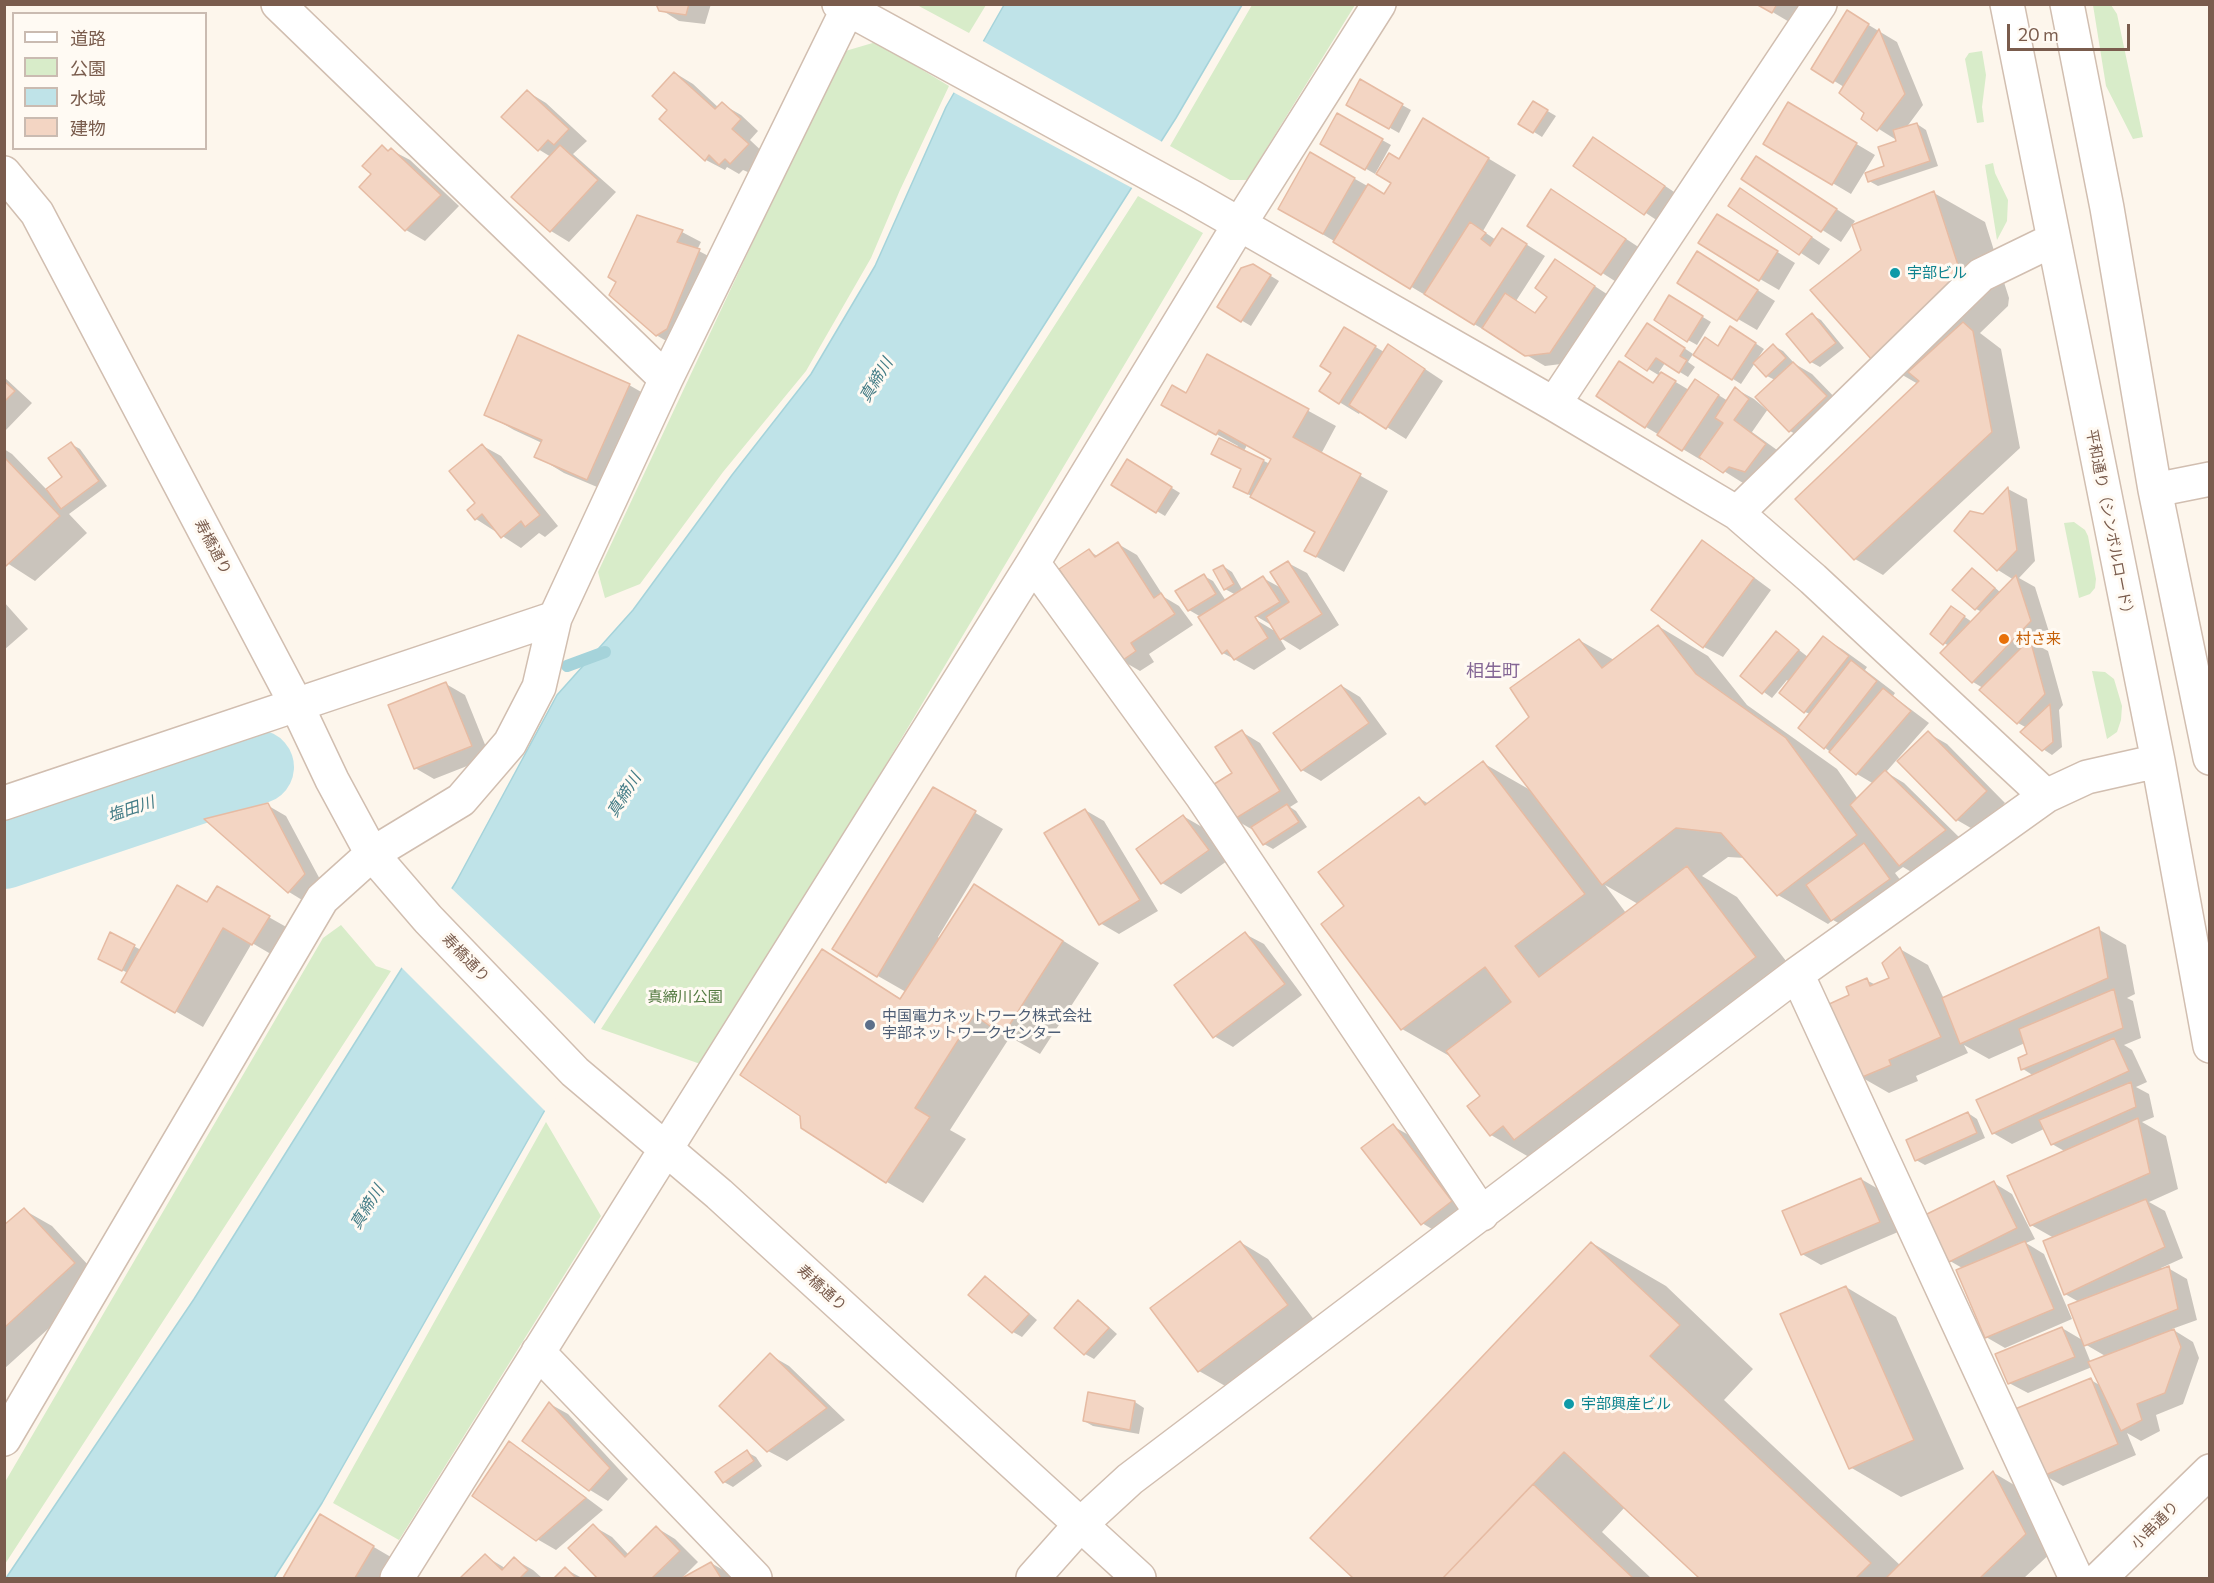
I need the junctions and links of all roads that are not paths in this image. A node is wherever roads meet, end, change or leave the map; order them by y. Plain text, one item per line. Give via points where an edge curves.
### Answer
1 (278, 4) edge
2 (1379, 4) edge
3 (1820, 4) edge
4 (2007, 4) edge
5 (2067, 4) edge
6 (845, 6) edge
7 (4, 173) edge
8 (1239, 225) junction
9 (2053, 240) junction
10 (666, 379) junction
11 (1554, 404) junction
12 (2210, 479) edge
13 (2155, 490) junction
14 (1737, 513) junction
15 (1033, 563) junction
16 (555, 618) junction
17 (297, 706) junction
18 (2210, 758) edge
19 (2158, 761) junction
20 (2046, 796) junction
21 (4, 803) edge
22 (372, 854) junction
23 (1797, 974) junction
24 (2210, 1046) edge
25 (666, 1150) junction
26 (1482, 1214) junction
27 (538, 1352) junction
28 (4, 1439) edge
29 (2210, 1471) edge
30 (1081, 1524) junction
31 (397, 1578) edge
32 (754, 1578) edge
33 (1033, 1578) edge
34 (1139, 1578) edge
35 (2076, 1578) edge
36 (2100, 1578) edge

1 - 10 street
2 - 8 street
3 - 11 street
4 - 9 street, 平和通り（シンボルロード）
5 - 13 street via 2107,208
6 - 8 street
6 - 10 street
7 - 17 street, 寿橋通り via 37,213
8 - 11 street
8 - 15 street
9 - 14 street via 1981,275
9 - 19 street, 平和通り（シンボルロード）
10 - 16 street
11 - 14 street
12 - 13 street
13 - 18 street
14 - 20 street
15 - 25 street
15 - 26 street via 1202,796
16 - 17 street
16 - 22 street via 539,687 510,743 460,800
17 - 21 street
17 - 22 street, 寿橋通り
19 - 20 street via 2087,777
19 - 24 street, 平和通り（シンボルロード）
20 - 23 street
22 - 25 street, 寿橋通り via 575,1072
22 - 28 street via 322,899
23 - 26 street
23 - 35 street
25 - 27 street
25 - 30 street, 寿橋通り
26 - 30 street via 1130,1479
27 - 31 street
27 - 32 street
29 - 36 street, 小串通り
30 - 33 street
30 - 34 street, 寿橋通り

